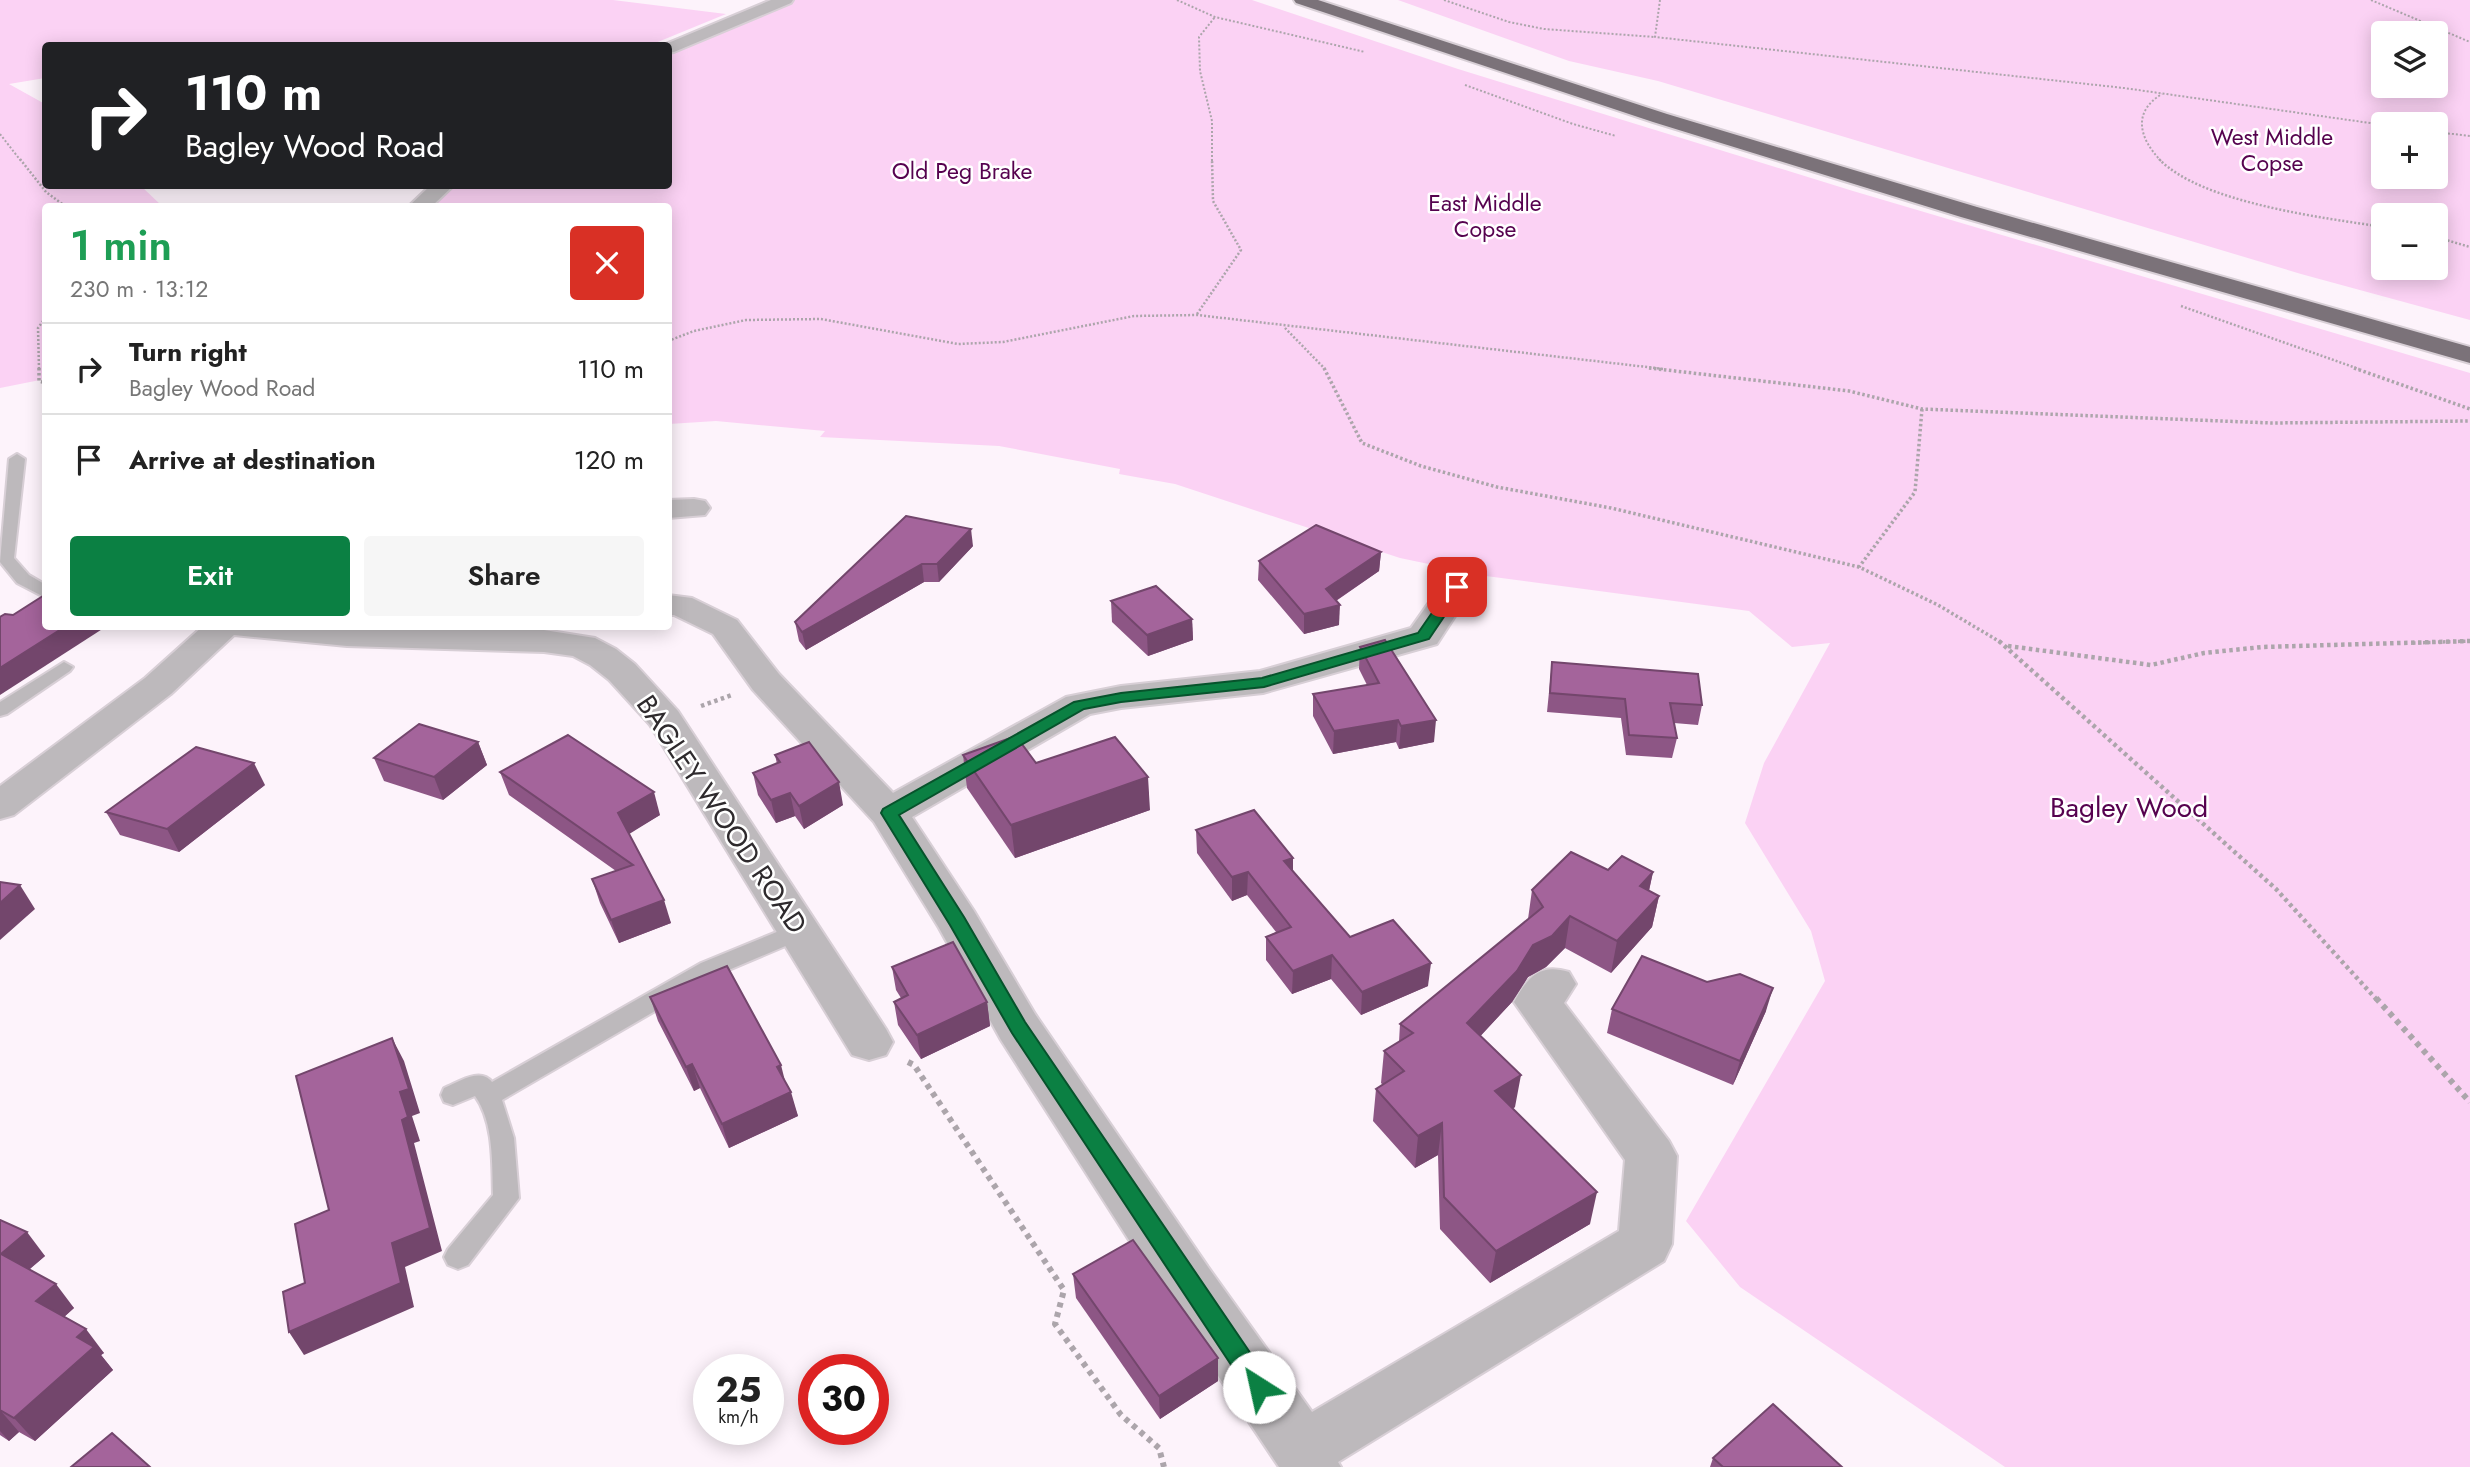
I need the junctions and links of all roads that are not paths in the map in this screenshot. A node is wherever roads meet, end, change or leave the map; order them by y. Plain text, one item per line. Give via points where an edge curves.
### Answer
1 (785, 0) edge
2 (1302, 0) edge
3 (1338, 0) edge
4 (672, 46) edge
5 (439, 189) edge
6 (423, 203) edge
7 (2470, 335) edge
8 (2470, 355) edge
9 (16, 459) dead end
10 (1457, 587) dead end
11 (42, 591) edge
12 (672, 605) edge
13 (220, 630) edge
14 (287, 630) edge
15 (64, 667) dead end
16 (0, 710) edge
17 (0, 806) edge
18 (889, 813) junction
19 (801, 930) junction
20 (1553, 984) dead end
21 (869, 1042) road end
22 (453, 1095) dead end
23 (490, 1095) junction
24 (458, 1257) dead end
25 (1306, 1458) edge

1 - 4 street
2 - 8 highway via 1621,106 1956,208
3 - 7 highway via 1964,194
5 - 6 street
9 - 11 lane via 6,559 23,579
10 - 18 street via 1424,636 1264,682 1079,705
12 - 18 street via 725,627 766,682
13 - 17 street via 158,686
14 - 19 street, BAGLEY WOOD ROAD via 544,641 582,646 603,657 665,719
15 - 16 lane
18 - 25 street via 1018,1027
19 - 21 street, BAGLEY WOOD ROAD
19 - 23 lane via 709,969
20 - 25 street via 1537,1002 1651,1156 1645,1244
22 - 23 lane via 479,1084
23 - 24 lane via 505,1156 506,1198

